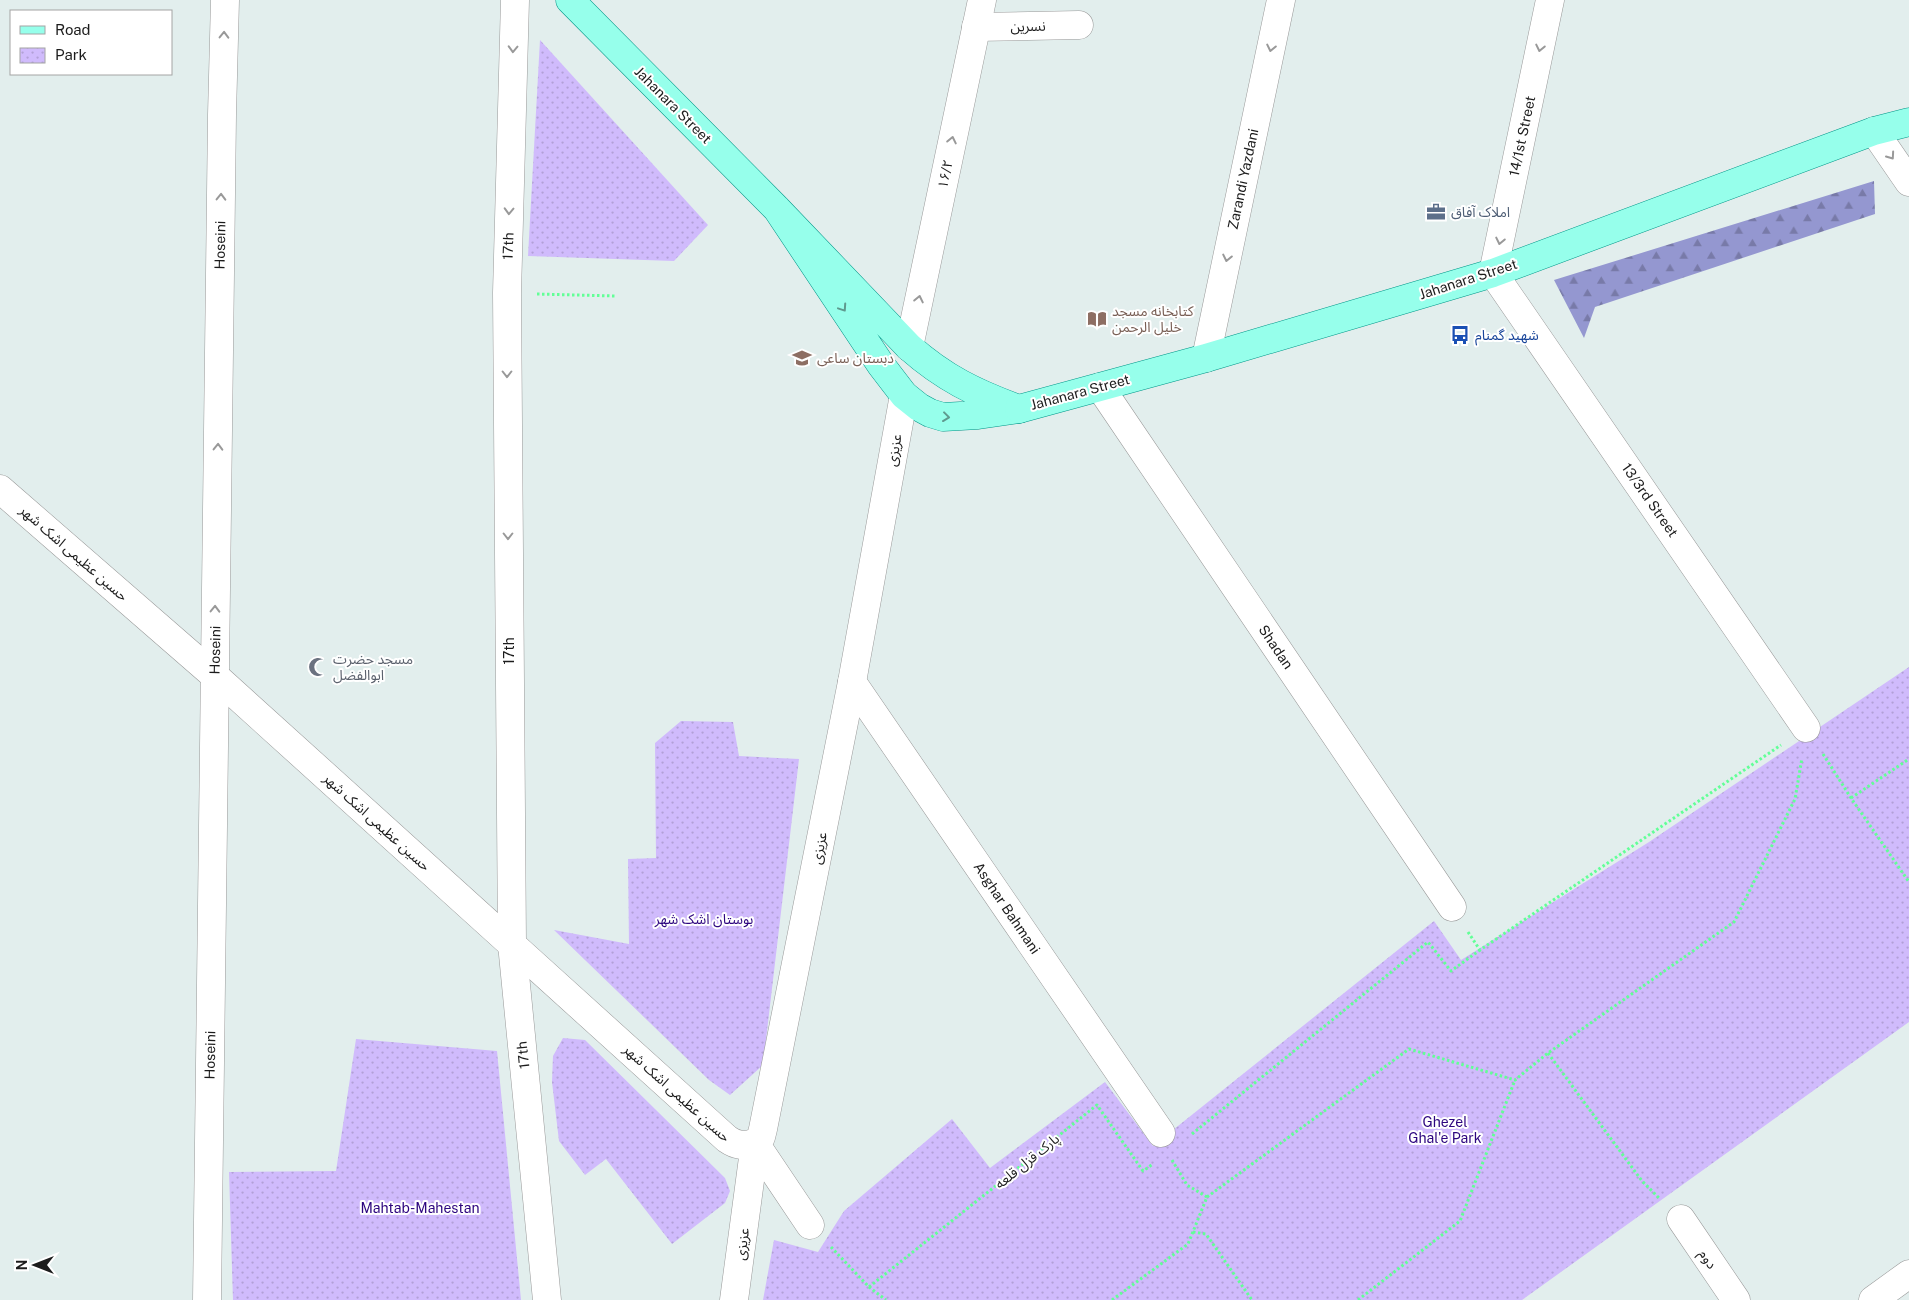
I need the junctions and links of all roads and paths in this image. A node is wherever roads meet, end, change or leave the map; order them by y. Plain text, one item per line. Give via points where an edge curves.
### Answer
1 (225, 0) edge
2 (515, 0) edge
3 (570, 0) edge
4 (982, 0) edge
5 (1281, 0) edge
6 (1550, 0) edge
7 (1079, 25) dead end
8 (976, 27) junction
9 (1909, 122) edge
10 (1874, 131) junction
11 (1909, 182) edge
12 (777, 209) junction
13 (1493, 273) junction
14 (507, 293) junction
15 (615, 296) dead end
16 (909, 347) junction
17 (1206, 358) junction
18 (1100, 387) junction
19 (904, 395) junction
20 (1018, 409) junction
21 (0, 489) edge
22 (215, 676) junction
23 (852, 682) junction
24 (1806, 728) junction
25 (1909, 759) edge
26 (1851, 798) junction
27 (1909, 882) edge
28 (1452, 908) joint
29 (512, 944) junction
30 (1480, 950) junction
31 (1548, 1053) junction
32 (1515, 1080) junction
33 (1191, 1135) dead end
34 (755, 1143) junction
35 (1165, 1143) joint
36 (1156, 1162) dead end
37 (1207, 1197) junction
38 (1681, 1219) joint
39 (810, 1225) joint
40 (1193, 1232) junction
41 (1909, 1274) edge
42 (870, 1287) junction
43 (207, 1300) edge
44 (547, 1300) edge
45 (734, 1300) edge
46 (886, 1300) edge
47 (1112, 1300) edge
48 (1252, 1300) edge
49 (1358, 1300) edge
50 (1736, 1300) edge
51 (1874, 1300) edge

22 -> 1 street, Hoseini
2 -> 14 street, 17th
3 - 12 main road, Jahanara Street
4 - 8 street, ۱۶/۲
5 -> 17 street, Zarandi Yazdani
6 -> 13 street, 14/1st Street
7 - 8 street, نسرین
16 -> 8 street, ۱۶/۲
9 - 10 main road, Jahanara Street
10 -> 11 street
10 - 13 main road, Jahanara Street
12 - 16 main road
12 -> 19 main road, Jahanara Street
13 - 17 main road, Jahanara Street
13 - 24 street, 13/3rd Street
14 - 15 path
14 -> 29 street, 17th
16 - 20 main road via 949,378
17 - 18 main road, Jahanara Street
18 - 20 main road, Jahanara Street
18 - 28 street, Shadan
19 -> 20 main road, Jahanara Street via 930,413 943,417
19 - 23 street, عزیزی
21 - 22 street, حسین عظیمی اشک شهر
22 - 29 street, حسین عظیمی اشک شهر
22 - 43 street, Hoseini
23 - 34 street, عزیزی via 763,1129
23 - 35 street, Asghar Bahmani
24 - 26 path
24 - 30 path
24 - 31 path via 1795,799 1734,922
25 - 26 path
26 - 27 path
28 - 30 path
29 - 34 street, حسین عظیمی اشک شهر via 726,1139 744,1146
29 - 44 street, 17th
30 - 33 path via 1451,971 1428,942
31 - 32 path
31 - 38 path via 1642,1181
32 - 37 path via 1409,1048
32 - 49 path via 1460,1221
34 - 39 street
34 - 45 street, عزیزی
35 - 37 path via 1187,1185
36 - 42 path, پارک قزل قلعه via 1143,1171 1097,1105
37 - 40 path
38 - 50 street, دوم
39 - 42 path
40 - 47 path via 1188,1244
40 - 48 path via 1206,1234
41 - 51 street
42 - 46 path

